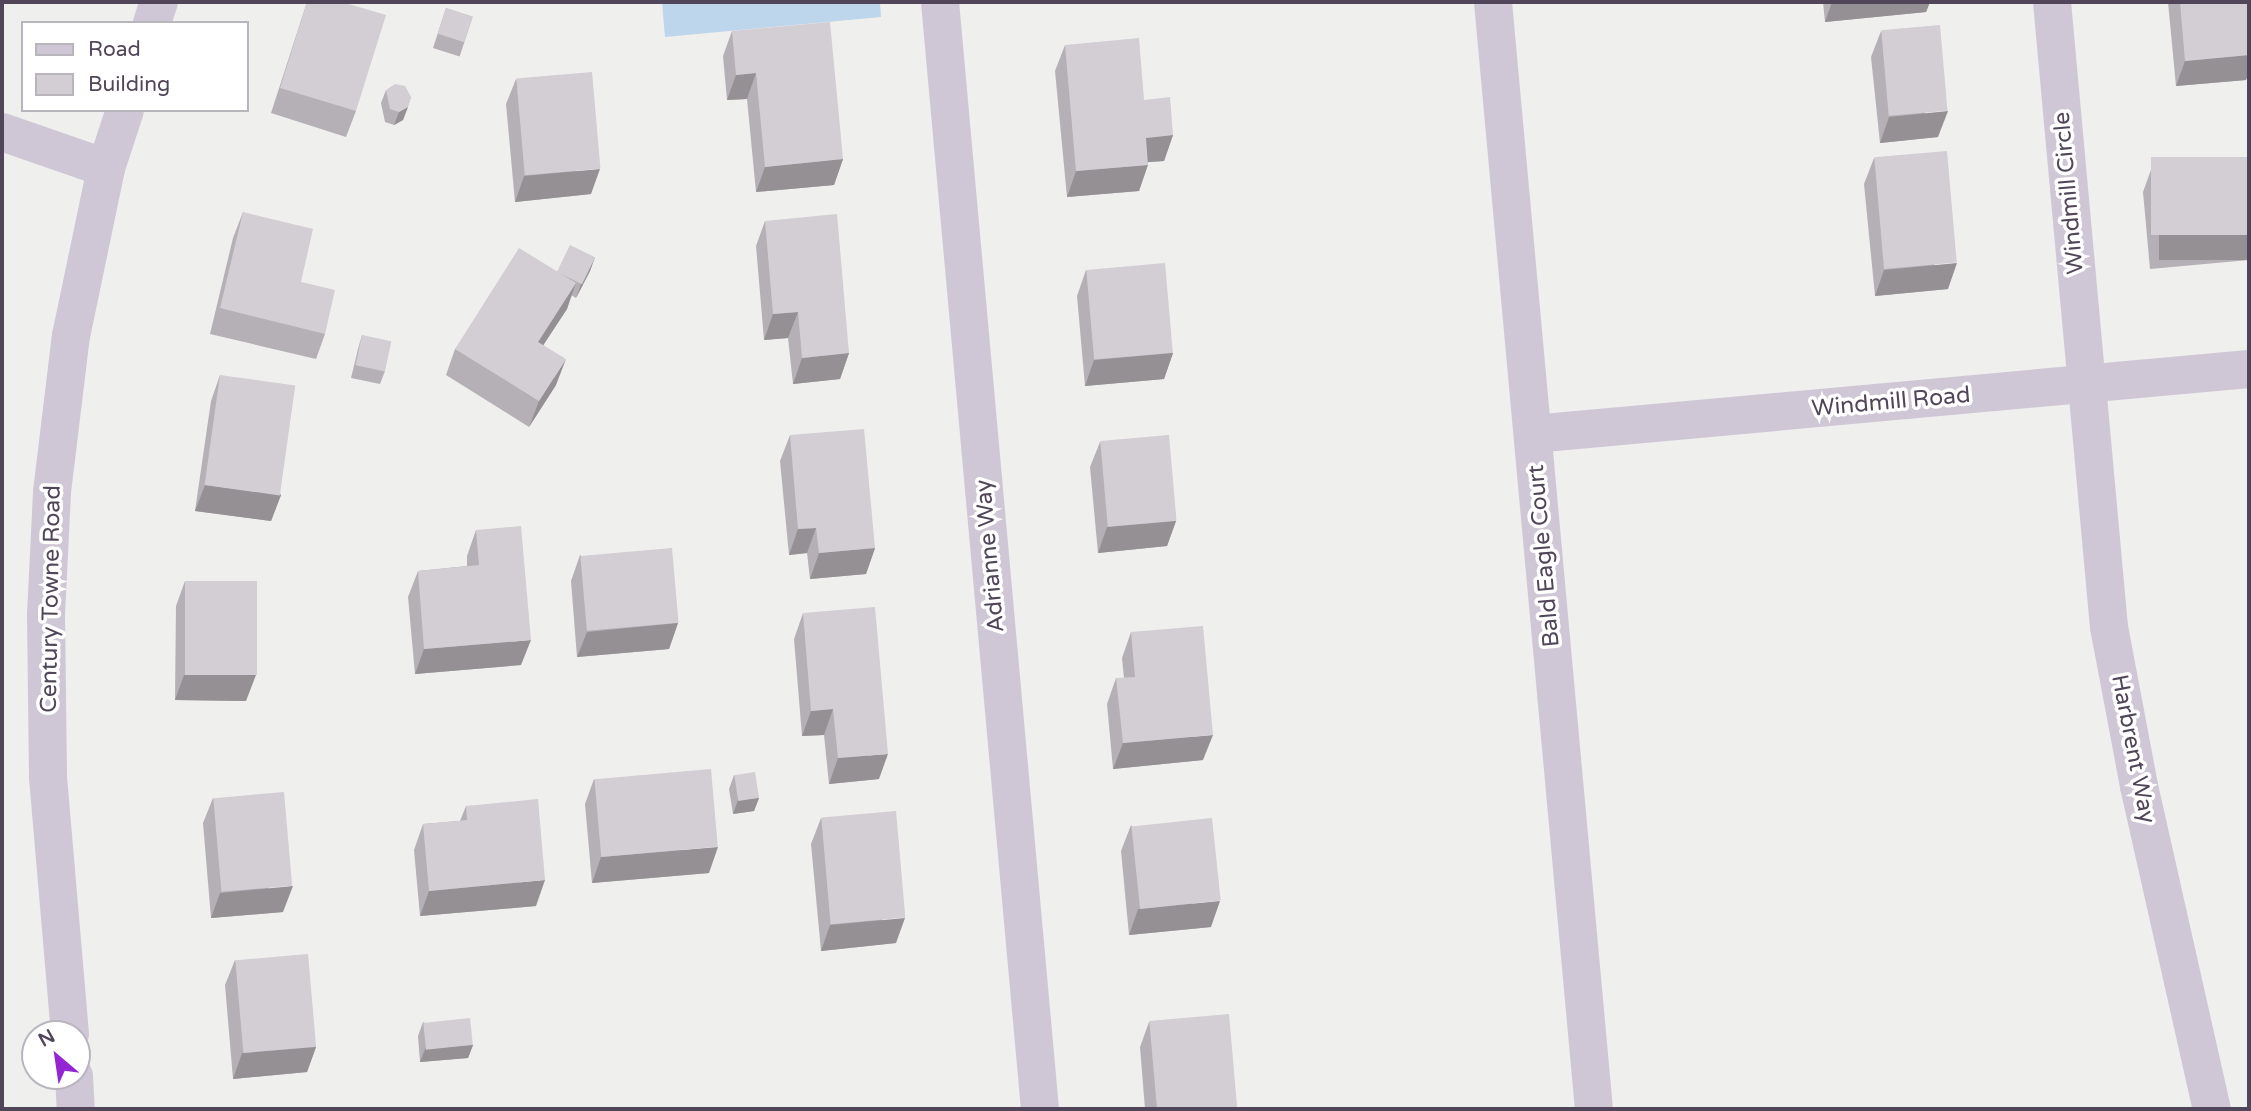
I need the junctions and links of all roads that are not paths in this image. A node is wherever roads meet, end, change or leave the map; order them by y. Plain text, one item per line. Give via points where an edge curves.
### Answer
1 (159, 2) edge
2 (940, 2) edge
3 (1493, 2) edge
4 (2052, 2) edge
5 (153, 21) edge
6 (124, 112) edge
7 (2, 132) edge
8 (106, 168) junction
9 (2249, 369) edge
10 (2086, 384) junction
11 (1533, 434) junction
12 (69, 1020) edge
13 (75, 1090) edge
14 (76, 1109) edge
15 (1040, 1109) edge
16 (1594, 1109) edge
17 (2212, 1109) edge

1 - 5 street
2 - 15 street, Adrianne Way
3 - 11 street, Bald Eagle Court
4 - 10 street, Windmill Circle
6 - 8 street, Century Towne Road
7 - 8 street
8 - 12 street, Century Towne Road via 71,336 52,492 47,601 48,777
9 - 10 street, Windmill Road
10 - 11 street, Windmill Road
10 - 17 street, Harbrent Way via 2109,627 2139,786
11 - 16 street, Bald Eagle Court
13 - 14 street

